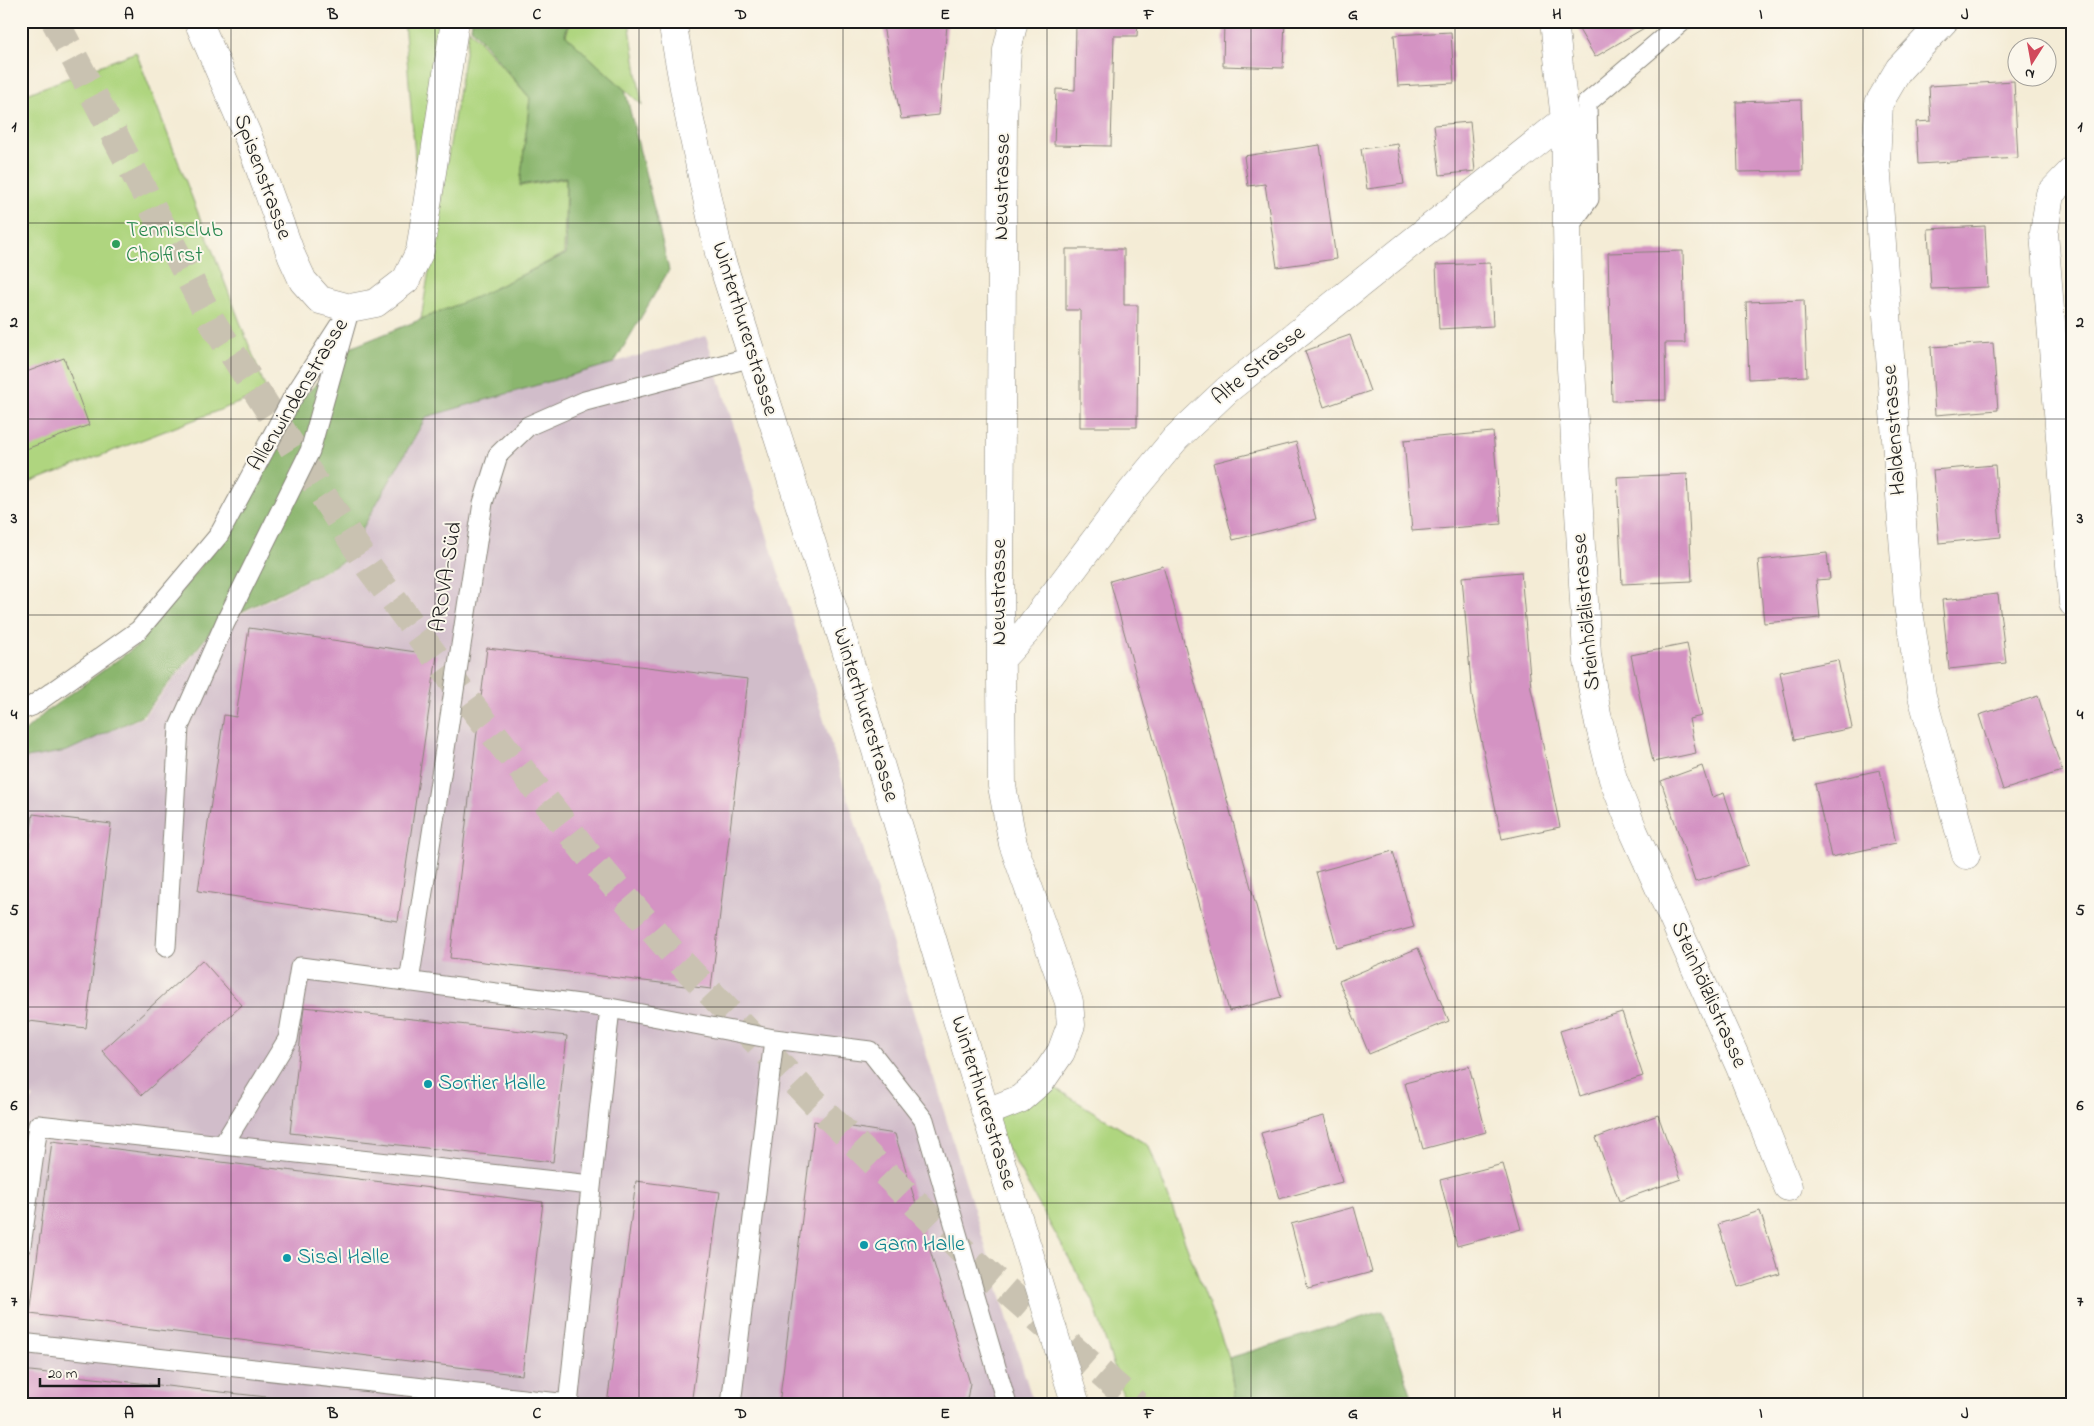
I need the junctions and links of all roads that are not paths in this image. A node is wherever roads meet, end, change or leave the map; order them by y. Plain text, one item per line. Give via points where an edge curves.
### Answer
1 (198, 21) edge
2 (455, 21) edge
3 (672, 21) edge
4 (1014, 21) edge
5 (1554, 21) edge
6 (1683, 21) edge
7 (1944, 21) edge
8 (1565, 120) junction
9 (2073, 170) edge
10 (1568, 228) junction
11 (350, 308) junction
12 (752, 357) junction
13 (2073, 603) edge
14 (1001, 659) junction
15 (21, 710) edge
16 (1966, 855) dead end
17 (166, 947) dead end
18 (409, 982) junction
19 (610, 1008) junction
20 (774, 1039) junction
21 (987, 1112) junction
22 (223, 1145) junction
23 (591, 1185) junction
24 (1788, 1187) dead end
25 (21, 1246) edge
26 (21, 1343) edge
27 (568, 1405) edge
28 (731, 1405) edge
29 (1007, 1405) edge
30 (1076, 1405) edge

1 - 11 street, Spisenstrasse via 239,114 303,281 320,300
2 - 11 street, Allenwindenstrasse via 420,252 406,280 376,302
3 - 12 street, Winterthurerstrasse via 719,253
4 - 14 street, Neustrasse via 1007,50 1003,120
5 - 8 street, Steinhölzlistrasse
6 - 10 lane via 1587,104 1589,199
7 - 16 street, Haldenstrasse via 1899,69 1879,102 1876,162 1908,605 1922,696
8 - 10 street, Steinhölzlistrasse
8 - 14 street, Alte Strasse via 1227,390 1176,438 1025,633
9 - 13 street via 2050,194 2044,233
10 - 24 street, Steinhölzlistrasse via 1569,332 1587,655 1597,715 1613,779 1634,832 1740,1066
11 - 15 lane, Allenwindenstrasse via 292,400 219,535 139,630 32,706
11 - 17 lane via 310,451 224,623 179,727
12 - 18 lane, AROVA-Süd via 585,401 528,426 498,455 483,504
12 - 21 street, Winterthurerstrasse via 846,650
14 - 21 street, Neustrasse via 1002,786 1013,844 1070,1002 1071,1026 1061,1052 1042,1080 1020,1099
18 - 19 lane
18 - 22 lane via 300,967 288,1039
19 - 20 lane
19 - 23 lane
20 - 28 lane
20 - 29 lane via 870,1051 924,1120
21 - 30 street, Winterthurerstrasse
22 - 23 lane
22 - 25 lane via 38,1125
23 - 27 lane
26 - 27 lane

